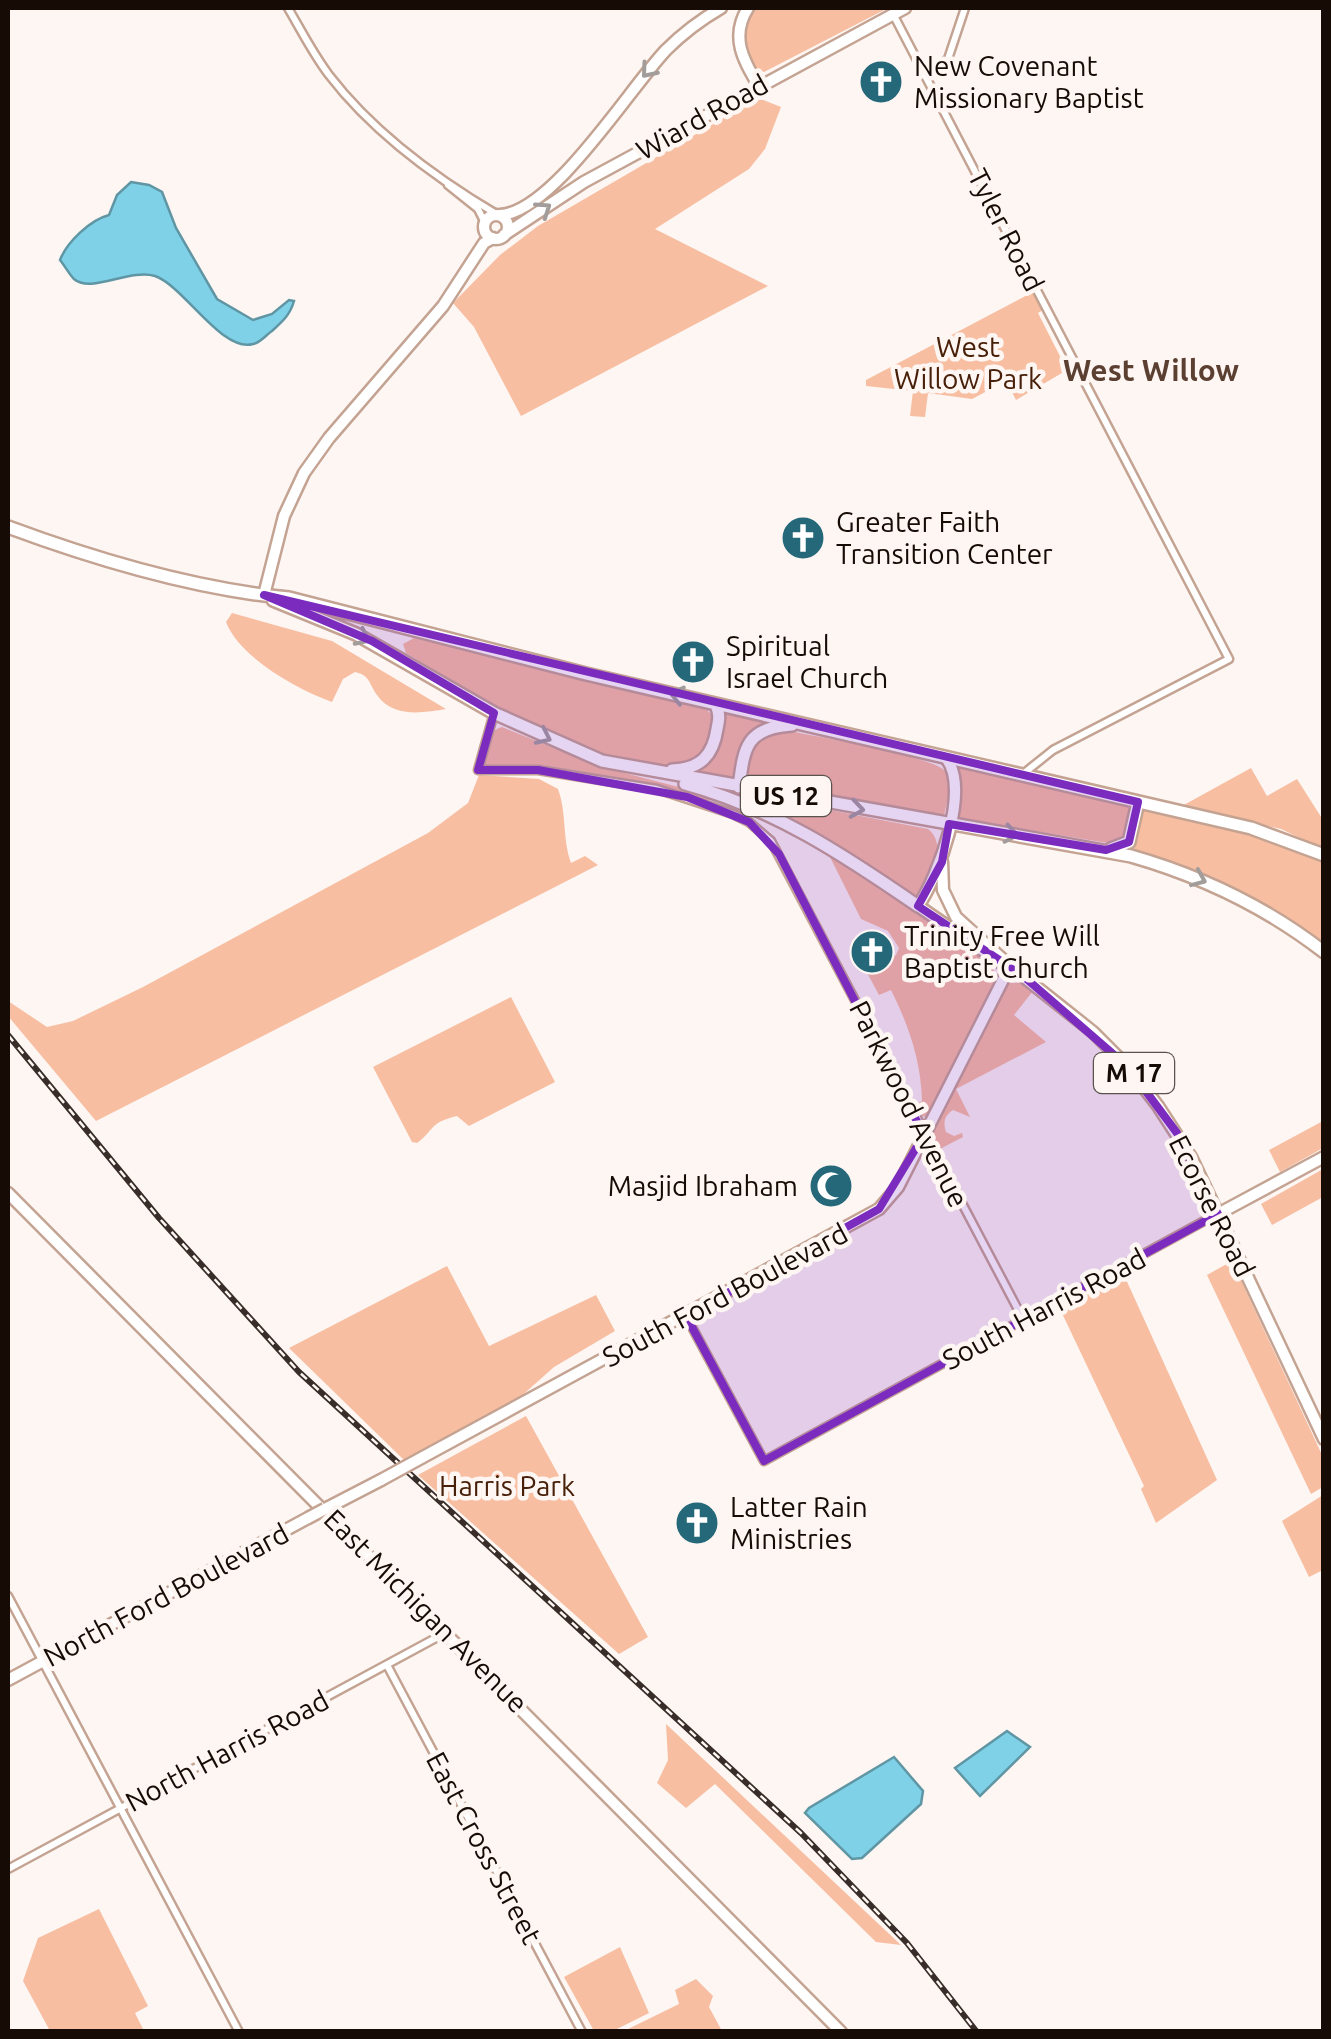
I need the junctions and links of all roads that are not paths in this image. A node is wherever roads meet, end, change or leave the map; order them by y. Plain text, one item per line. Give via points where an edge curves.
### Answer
1 (288, 8) edge
2 (721, 8) edge
3 (748, 8) edge
4 (905, 8) edge
5 (965, 8) edge
6 (894, 14) junction
7 (925, 74) junction
8 (759, 86) junction
9 (424, 164) junction
10 (499, 215) junction
11 (485, 225) junction
12 (499, 237) junction
13 (459, 283) junction
14 (8, 527) edge
15 (264, 596) junction
16 (422, 633) junction
17 (398, 656) junction
18 (716, 705) junction
19 (494, 713) junction
20 (806, 726) junction
21 (946, 758) junction
22 (1039, 761) junction
23 (623, 766) junction
24 (1022, 775) junction
25 (739, 787) junction
26 (1121, 798) junction
27 (1138, 802) junction
28 (949, 824) junction
29 (1106, 850) junction
30 (1324, 855) edge
31 (942, 861) junction
32 (918, 906) junction
33 (1324, 952) edge
34 (1010, 966) junction
35 (924, 1135) junction
36 (1324, 1157) edge
37 (8, 1192) edge
38 (1218, 1214) junction
39 (686, 1316) junction
40 (1023, 1319) junction
41 (1324, 1439) edge
42 (325, 1509) joint
43 (8, 1596) edge
44 (446, 1632) junction
45 (42, 1662) junction
46 (386, 1665) junction
47 (8, 1680) edge
48 (120, 1808) junction
49 (8, 1869) edge
50 (239, 2032) edge
51 (582, 2032) edge
52 (842, 2032) edge

1 - 9 street via 341,90
2 -> 10 main road, Wiard Road via 667,50 558,179 518,211
3 - 8 main road via 738,38
4 - 6 main road, Wiard Road
5 - 7 street via 953,50
6 - 7 street, Tyler Road
6 - 8 main road, Wiard Road
7 - 22 street, Tyler Road via 1229,660
12 -> 8 main road, Wiard Road
9 - 10 street
9 - 11 street via 478,210
10 - 11 main road
10 - 12 main road via 508,224
11 - 12 main road
11 - 13 main road, Wiard Road
12 - 13 main road, Wiard Road via 484,243
13 - 15 main road, Wiard Road via 304,473 284,516
14 - 15 highway, US 12 / US 12 via 96,557
15 - 16 highway, US 12 / US 12
15 -> 17 highway, US 12 / US 12
16 - 17 highway via 397,637
18 -> 16 highway, US 12 / US 12
17 - 19 highway, US 12 / US 12
18 - 20 highway, US 12 / US 12
18 - 23 highway via 716,741 704,762 680,770
19 -> 23 highway, US 12 / US 12
19 - 35 street, Parkwood Avenue via 478,770 538,770 657,789 762,831 780,854
20 - 21 highway, US 12 / US 12
20 - 25 highway via 775,727 751,739
21 - 24 highway, US 12 / US 12
21 - 28 main road, Ecorse Road / M 17 via 956,780
22 - 24 street
22 - 26 highway via 1046,776
23 - 25 highway, US 12 / US 12
23 - 32 highway via 776,818
24 - 26 highway, US 12 / US 12
25 -> 28 highway, US 12 / US 12
26 - 27 highway, US 12 / US 12
27 - 29 highway via 1130,842
27 - 30 highway, US 12 via 1275,835
28 -> 29 highway, US 12
28 - 31 main road, Ecorse Road / M 17
29 -> 33 highway, US 12 via 1207,882
31 - 32 main road, Ecorse Road / M 17
31 - 34 main road, Ecorse Road / M 17 via 952,912
32 - 34 main road, Ecorse Road / M 17
34 - 35 main road, South Ford Boulevard
34 - 38 main road, Ecorse Road / M 17 via 1128,1066 1182,1141
35 - 39 main road, South Ford Boulevard via 879,1209
35 - 40 street, Parkwood Avenue
36 - 38 main road, South Harris Road
37 - 44 main road, East Michigan Avenue
38 - 40 street, South Harris Road
38 - 41 main road, Ecorse Road / M 17
39 - 40 street, South Harris Road via 764,1460
39 - 42 main road, South Ford Boulevard, bridge
42 - 45 main road, North Ford Boulevard, bridge
43 - 45 street
44 - 46 street, North Harris Road
44 - 52 main road, East Michigan Avenue
45 - 47 main road, North Ford Boulevard
45 - 48 street
46 - 48 street, North Harris Road
46 - 51 street, East Cross Street
48 - 49 street, North Harris Road
48 - 50 street

